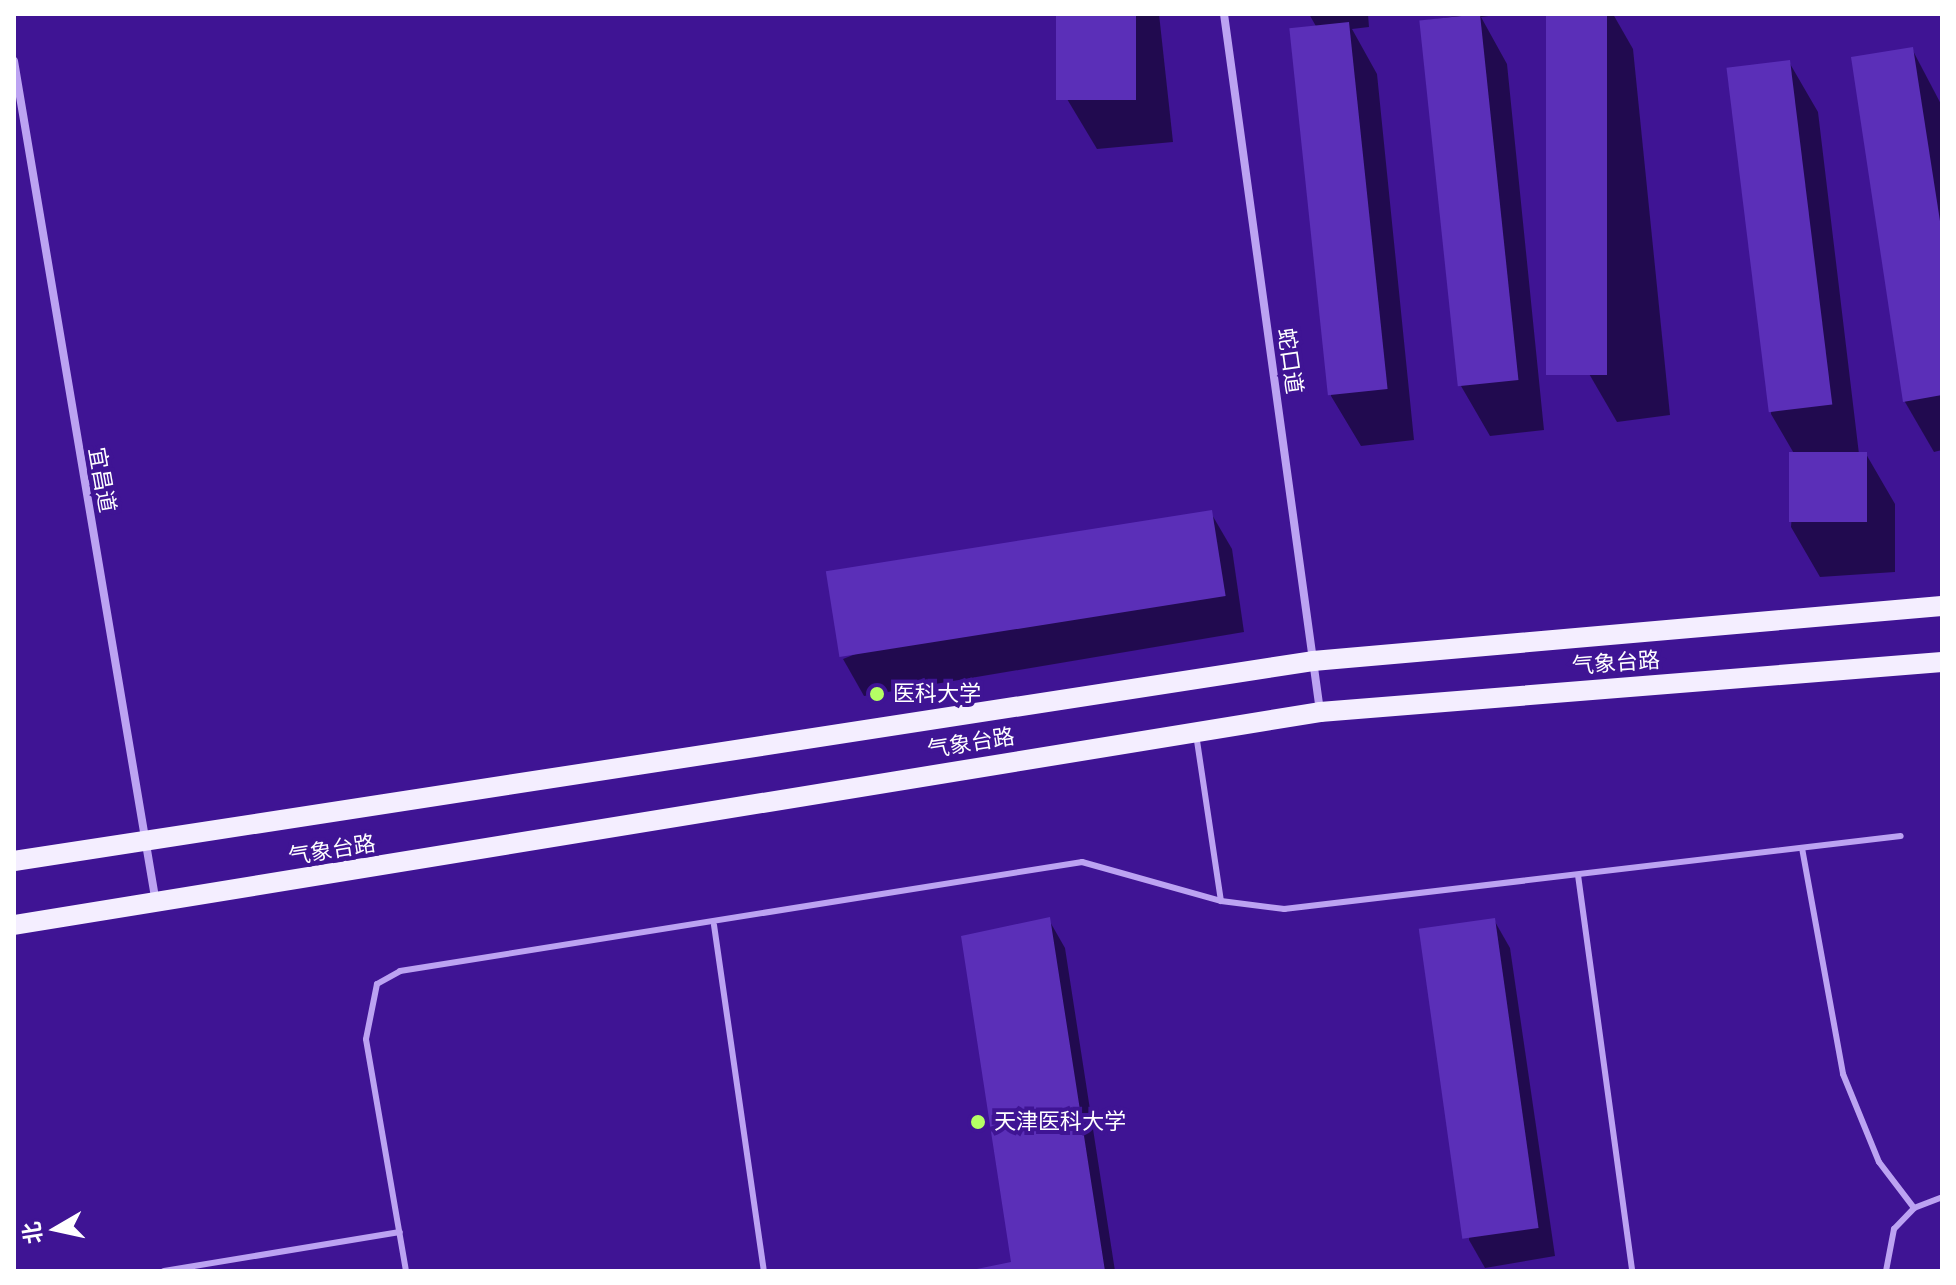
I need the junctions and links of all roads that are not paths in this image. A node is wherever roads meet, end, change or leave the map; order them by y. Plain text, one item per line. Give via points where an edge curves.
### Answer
1 (1224, 14) edge
2 (14, 61) edge
3 (1942, 606) edge
4 (1313, 661) junction
5 (1942, 662) edge
6 (1320, 712) junction
7 (1195, 730) junction
8 (1901, 836) dead end
9 (145, 841) junction
10 (1802, 848) junction
11 (14, 861) edge
12 (1578, 875) junction
13 (1221, 901) junction
14 (156, 904) junction
15 (14, 925) edge
16 (714, 925) junction
17 (1942, 1197) edge
18 (1914, 1208) junction
19 (400, 1232) junction
20 (164, 1271) edge
21 (406, 1271) edge
22 (764, 1271) edge
23 (1632, 1271) edge
24 (1886, 1271) edge

1 - 4 street, 蛇口道
2 - 9 street, 宜昌道
3 - 4 main road, 气象台路
4 - 6 street, 蛇口道
4 - 9 main road, 气象台路
5 - 6 main road, 气象台路
6 - 7 main road, 气象台路
7 - 13 lane
7 - 14 main road, 气象台路
8 - 10 lane
9 - 11 main road, 气象台路
9 - 14 street, 宜昌道
10 - 12 lane
10 - 18 lane via 1843,1074 1879,1162
12 - 13 lane via 1284,909
12 - 23 lane
13 - 16 lane via 1082,862
14 - 15 main road, 气象台路
16 - 19 lane via 400,971 377,984 366,1039
16 - 22 lane
17 - 18 lane
18 - 24 lane via 1894,1229
19 - 20 lane
19 - 21 lane

